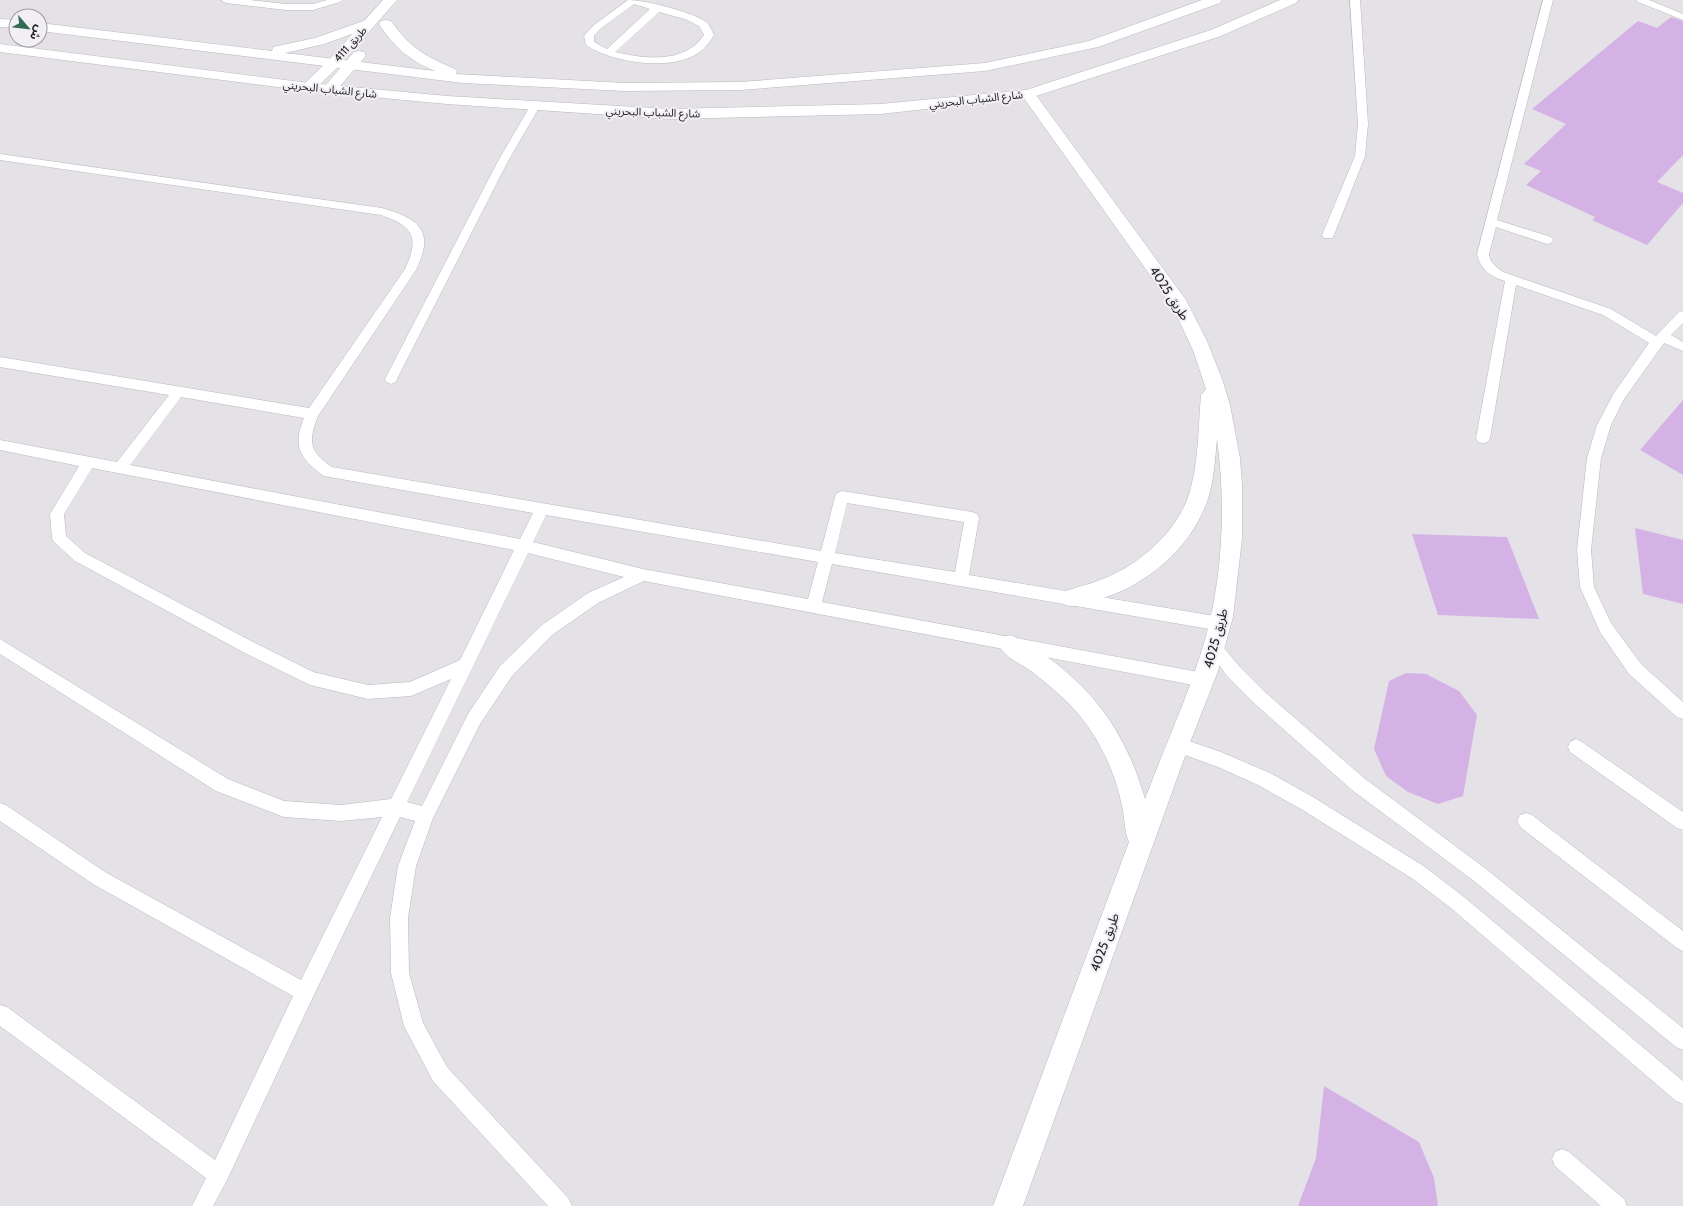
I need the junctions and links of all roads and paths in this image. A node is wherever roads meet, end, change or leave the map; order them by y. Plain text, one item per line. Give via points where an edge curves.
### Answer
1 (226, 0) edge
2 (336, 0) edge
3 (390, 0) edge
4 (404, 0) edge
5 (1212, 0) edge
6 (1291, 0) edge
7 (1355, 0) edge
8 (1548, 0) edge
9 (1641, 0) edge
10 (633, 1) edge
11 (657, 8) junction
12 (1683, 17) edge
13 (369, 23) junction
14 (386, 24) junction
15 (48, 28) edge
16 (0, 48) edge
17 (608, 53) junction
18 (257, 54) junction
19 (333, 64) junction
20 (350, 66) junction
21 (470, 80) junction
22 (309, 87) junction
23 (330, 89) junction
24 (1028, 94) junction
25 (534, 106) junction
26 (0, 157) edge
27 (1491, 222) junction
28 (1328, 235) dead end
29 (1547, 240) dead end
30 (1511, 279) junction
31 (1681, 322) edge
32 (1660, 340) junction
33 (1683, 347) edge
34 (0, 362) edge
35 (391, 380) dead end
36 (1213, 380) junction
37 (178, 392) junction
38 (312, 414) junction
39 (1483, 438) dead end
40 (0, 445) edge
41 (88, 462) junction
42 (120, 468) junction
43 (542, 509) junction
44 (523, 546) junction
45 (826, 557) junction
46 (643, 575) junction
47 (961, 580) junction
48 (1073, 598) junction
49 (813, 608) junction
50 (1221, 624) junction
51 (1010, 645) junction
52 (0, 646) edge
53 (1214, 647) junction
54 (465, 665) junction
55 (1204, 680) junction
56 (1683, 712) edge
57 (1177, 745) junction
58 (1576, 747) dead end
59 (395, 807) junction
60 (0, 811) edge
61 (426, 815) junction
62 (1526, 821) dead end
63 (1683, 822) edge
64 (1141, 843) junction
65 (1683, 942) edge
66 (305, 992) junction
67 (0, 1014) edge
68 (1683, 1040) edge
69 (1683, 1094) edge
70 (1562, 1159) dead end
71 (219, 1174) junction
72 (202, 1206) edge
73 (562, 1206) edge
74 (1008, 1206) edge
75 (1617, 1206) edge

1 - 2 lane via 286,7 313,7
3 - 13 street, طريق 4111
4 - 14 street, طريق 4111
5 - 21 street, شارع الشباب البحريني via 1093,44 985,67 740,86 625,87
6 - 24 street, شارع الشباب البحريني via 1216,33
7 - 28 lane via 1362,140 1360,156
8 - 27 lane
9 - 12 lane
10 - 11 lane
10 - 17 lane via 597,27 589,36 589,43 595,49
11 - 17 lane
11 - 17 lane via 703,24 709,35 702,45 690,54 674,60 630,58
13 - 18 street via 320,42
13 - 19 street, طريق 4111
14 - 20 street, طريق 4111
14 - 21 street via 399,42 412,52 433,65
15 - 18 street, شارع الشباب البحريني
16 - 22 street, شارع الشباب البحريني
18 - 19 street, شارع الشباب البحريني
19 - 20 street, شارع الشباب البحريني
19 - 22 street, طريق 4111
20 - 21 street, شارع الشباب البحريني
20 - 23 street, طريق 4111
22 - 23 street, شارع الشباب البحريني
23 - 25 street, شارع الشباب البحريني
24 - 25 street, شارع الشباب البحريني via 881,109 671,114
24 - 36 street, طريق 4025 via 1180,304
25 - 35 lane
26 - 38 lane via 382,212 400,217 413,227 420,239 419,254
27 - 29 lane
27 - 30 lane via 1483,254 1484,261 1494,272
30 - 32 lane via 1607,312
30 - 39 lane
31 - 32 lane
32 - 33 lane
32 - 56 lane via 1619,396 1604,425 1594,458 1584,550 1587,587 1605,627 1635,669
34 - 37 lane
36 - 48 street via 1202,482 1194,507 1180,532 1160,554 1136,572 1106,588
36 - 50 street, طريق 4025 via 1227,435 1233,494 1231,558
37 - 38 lane
37 - 42 lane
38 - 43 lane via 305,431 305,448 314,462 329,472
40 - 41 lane
41 - 42 lane
41 - 54 lane via 57,514 59,538 87,561 310,678 368,692 411,689
42 - 44 lane
43 - 44 lane
43 - 45 lane
44 - 46 lane
44 - 54 lane
45 - 47 lane
45 - 47 lane via 842,496 972,518
45 - 49 lane
46 - 49 lane
46 - 61 lane via 593,598 547,630 506,671 474,719
47 - 48 lane
48 - 50 lane
49 - 51 lane
50 - 53 street, طريق 4025
51 - 55 lane
51 - 64 street via 1060,678 1100,724 1117,751 1129,780 1137,811
52 - 59 lane via 222,785 284,810 341,813
53 - 55 street, طريق 4025
53 - 68 lane via 1260,698 1353,780 1480,875
54 - 59 lane
55 - 57 street, طريق 4025
57 - 64 street, طريق 4025
57 - 69 lane via 1264,779 1419,873 1458,903
58 - 63 lane
59 - 61 lane
59 - 66 lane
60 - 66 lane via 99,878
61 - 73 lane via 407,866 398,918 400,973 414,1026 440,1074
62 - 65 lane
64 - 74 street, طريق 4025
66 - 71 lane
67 - 71 lane
70 - 75 lane
71 - 72 lane

